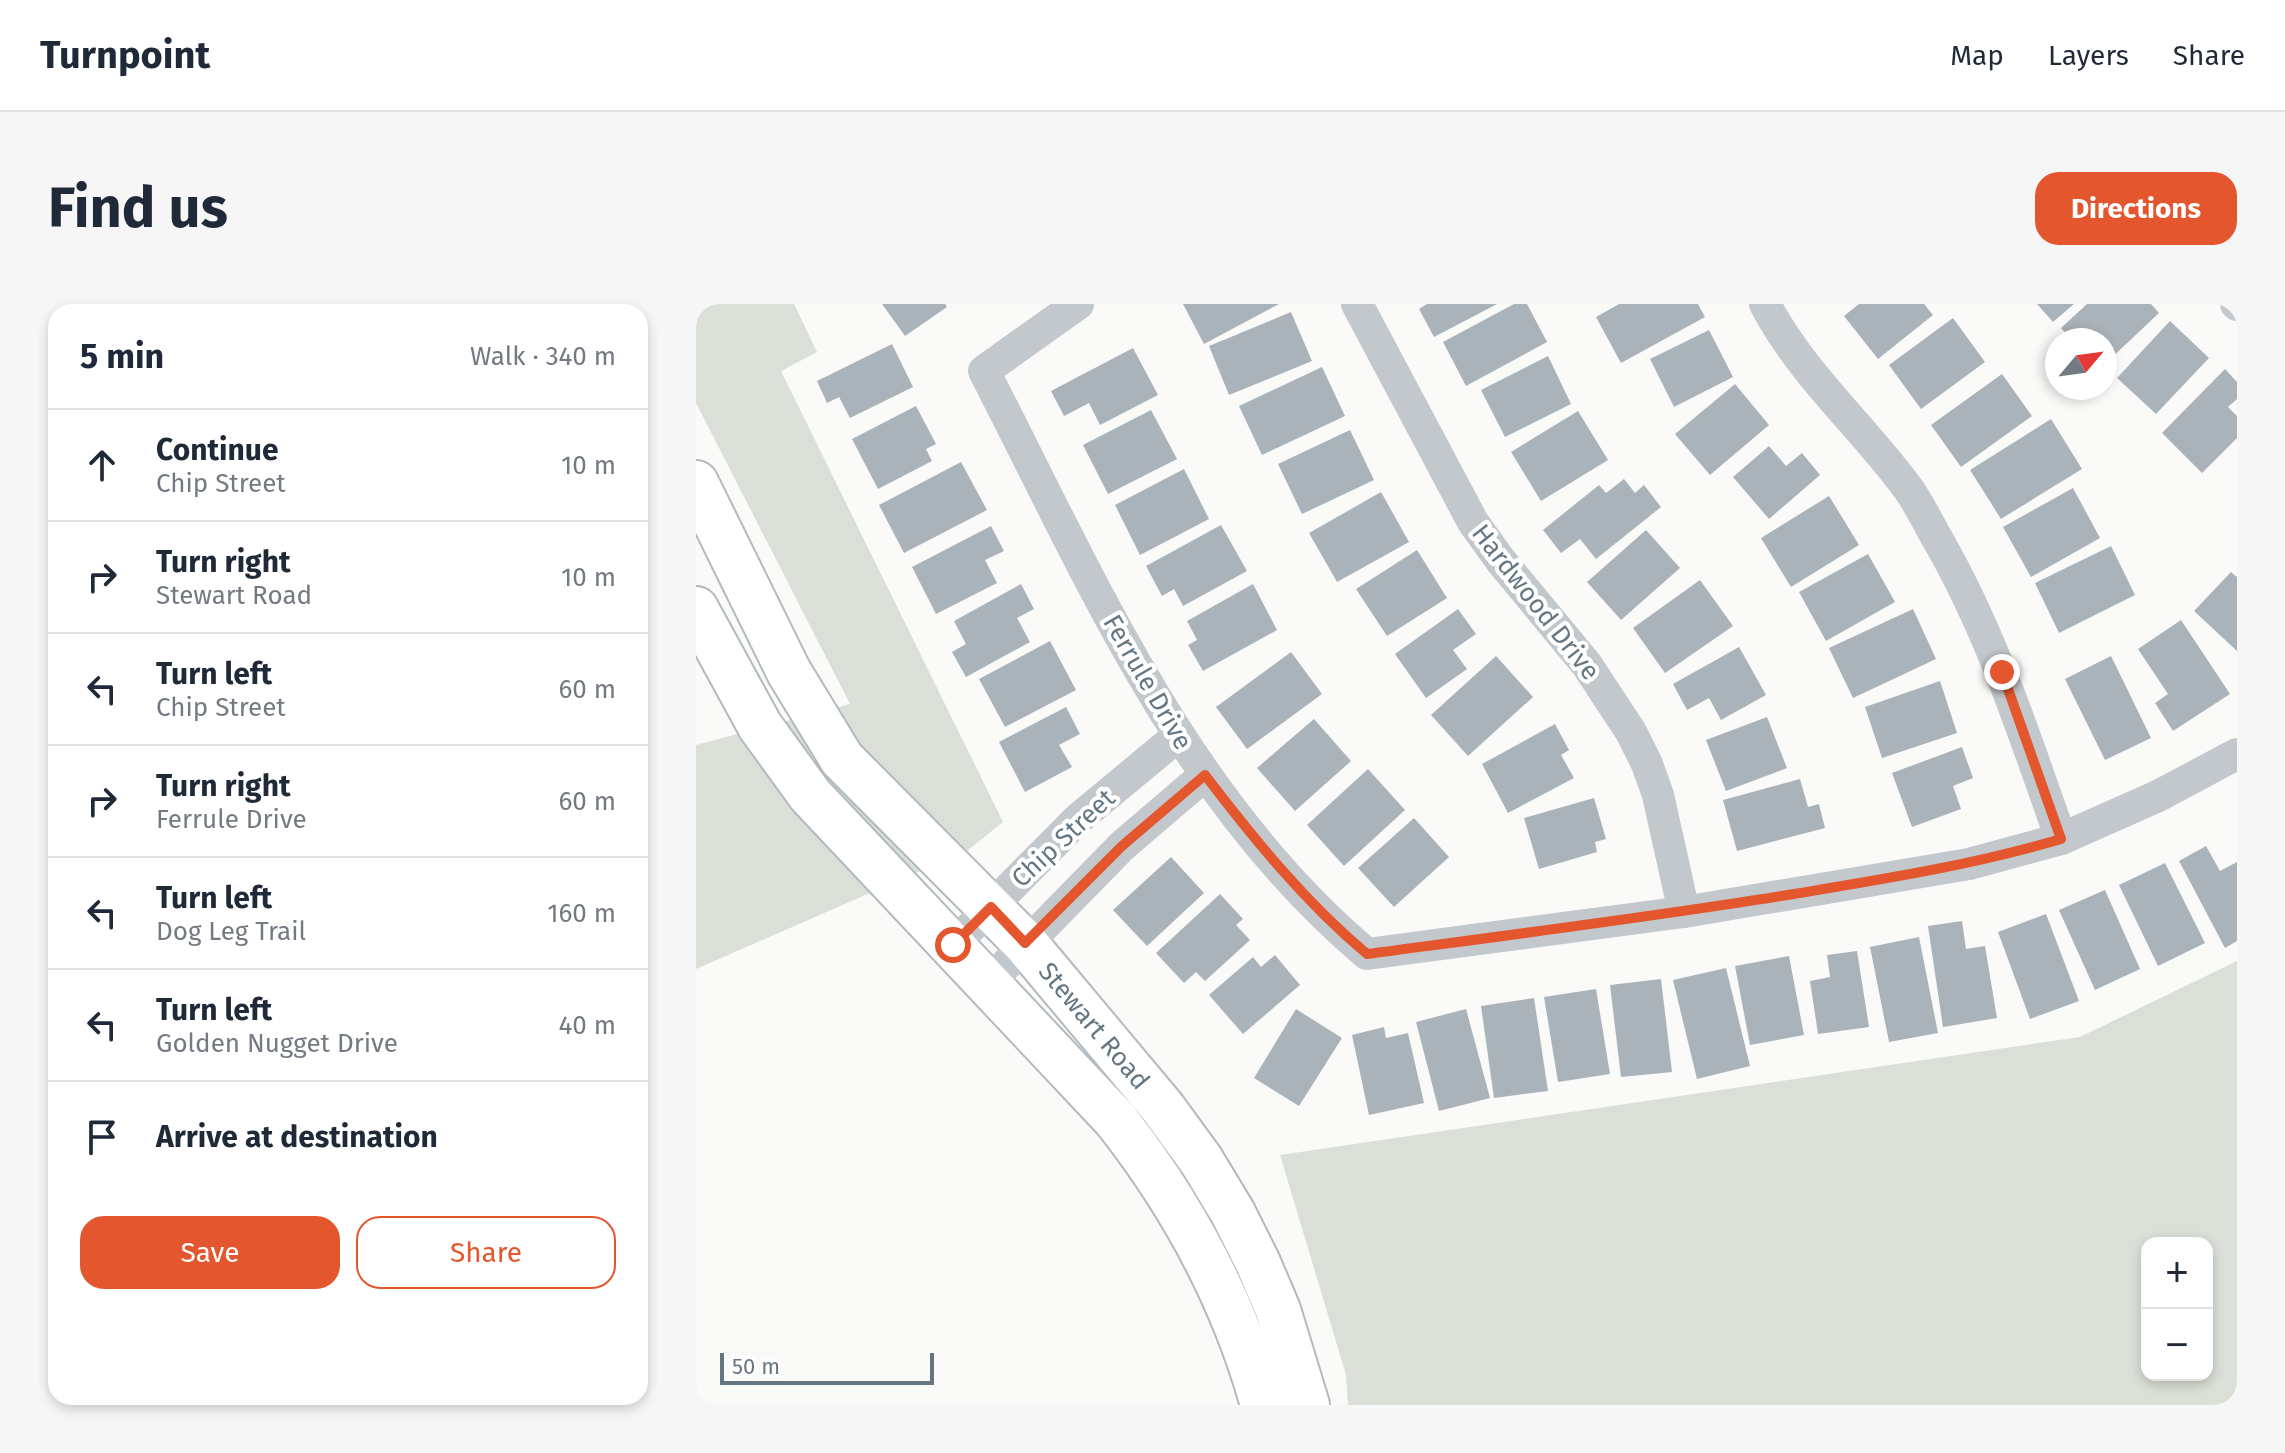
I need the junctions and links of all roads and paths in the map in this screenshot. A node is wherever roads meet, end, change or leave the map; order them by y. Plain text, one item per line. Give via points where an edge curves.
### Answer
1 (1078, 304) edge
2 (1357, 304) edge
3 (1765, 304) edge
4 (696, 483) edge
5 (696, 609) edge
6 (1178, 736) junction
7 (2237, 754) edge
8 (1205, 775) junction
9 (2061, 839) junction
10 (991, 907) junction
11 (1684, 912) junction
12 (1025, 943) junction
13 (953, 945) junction
14 (988, 983) junction
15 (1263, 1405) edge
16 (1307, 1405) edge

1 - 6 street, Ferrule Drive via 984,371 1123,643
2 - 11 street, Hardwood Drive via 1473,522 1587,665 1631,732 1658,795
3 - 9 street via 1814,375 1908,489 1959,577 2002,672
4 - 10 street, Stewart Road via 789,672 842,759
5 - 13 street, Stewart Road via 760,726 810,795
6 - 8 street, Ferrule Drive
6 - 10 street, Chip Street via 1078,819
7 - 9 street
8 - 11 street, Ferrule Drive via 1314,905 1367,954
8 - 12 street, Chip Street via 1122,846
9 - 11 street via 1933,871
10 - 12 street, Stewart Road
10 - 13 street, Chip Street
12 - 14 street, Chip Street
12 - 16 street, Stewart Road via 1201,1160 1258,1263
13 - 14 street, Stewart Road
14 - 15 street, Stewart Road via 1115,1119 1160,1180 1210,1267

